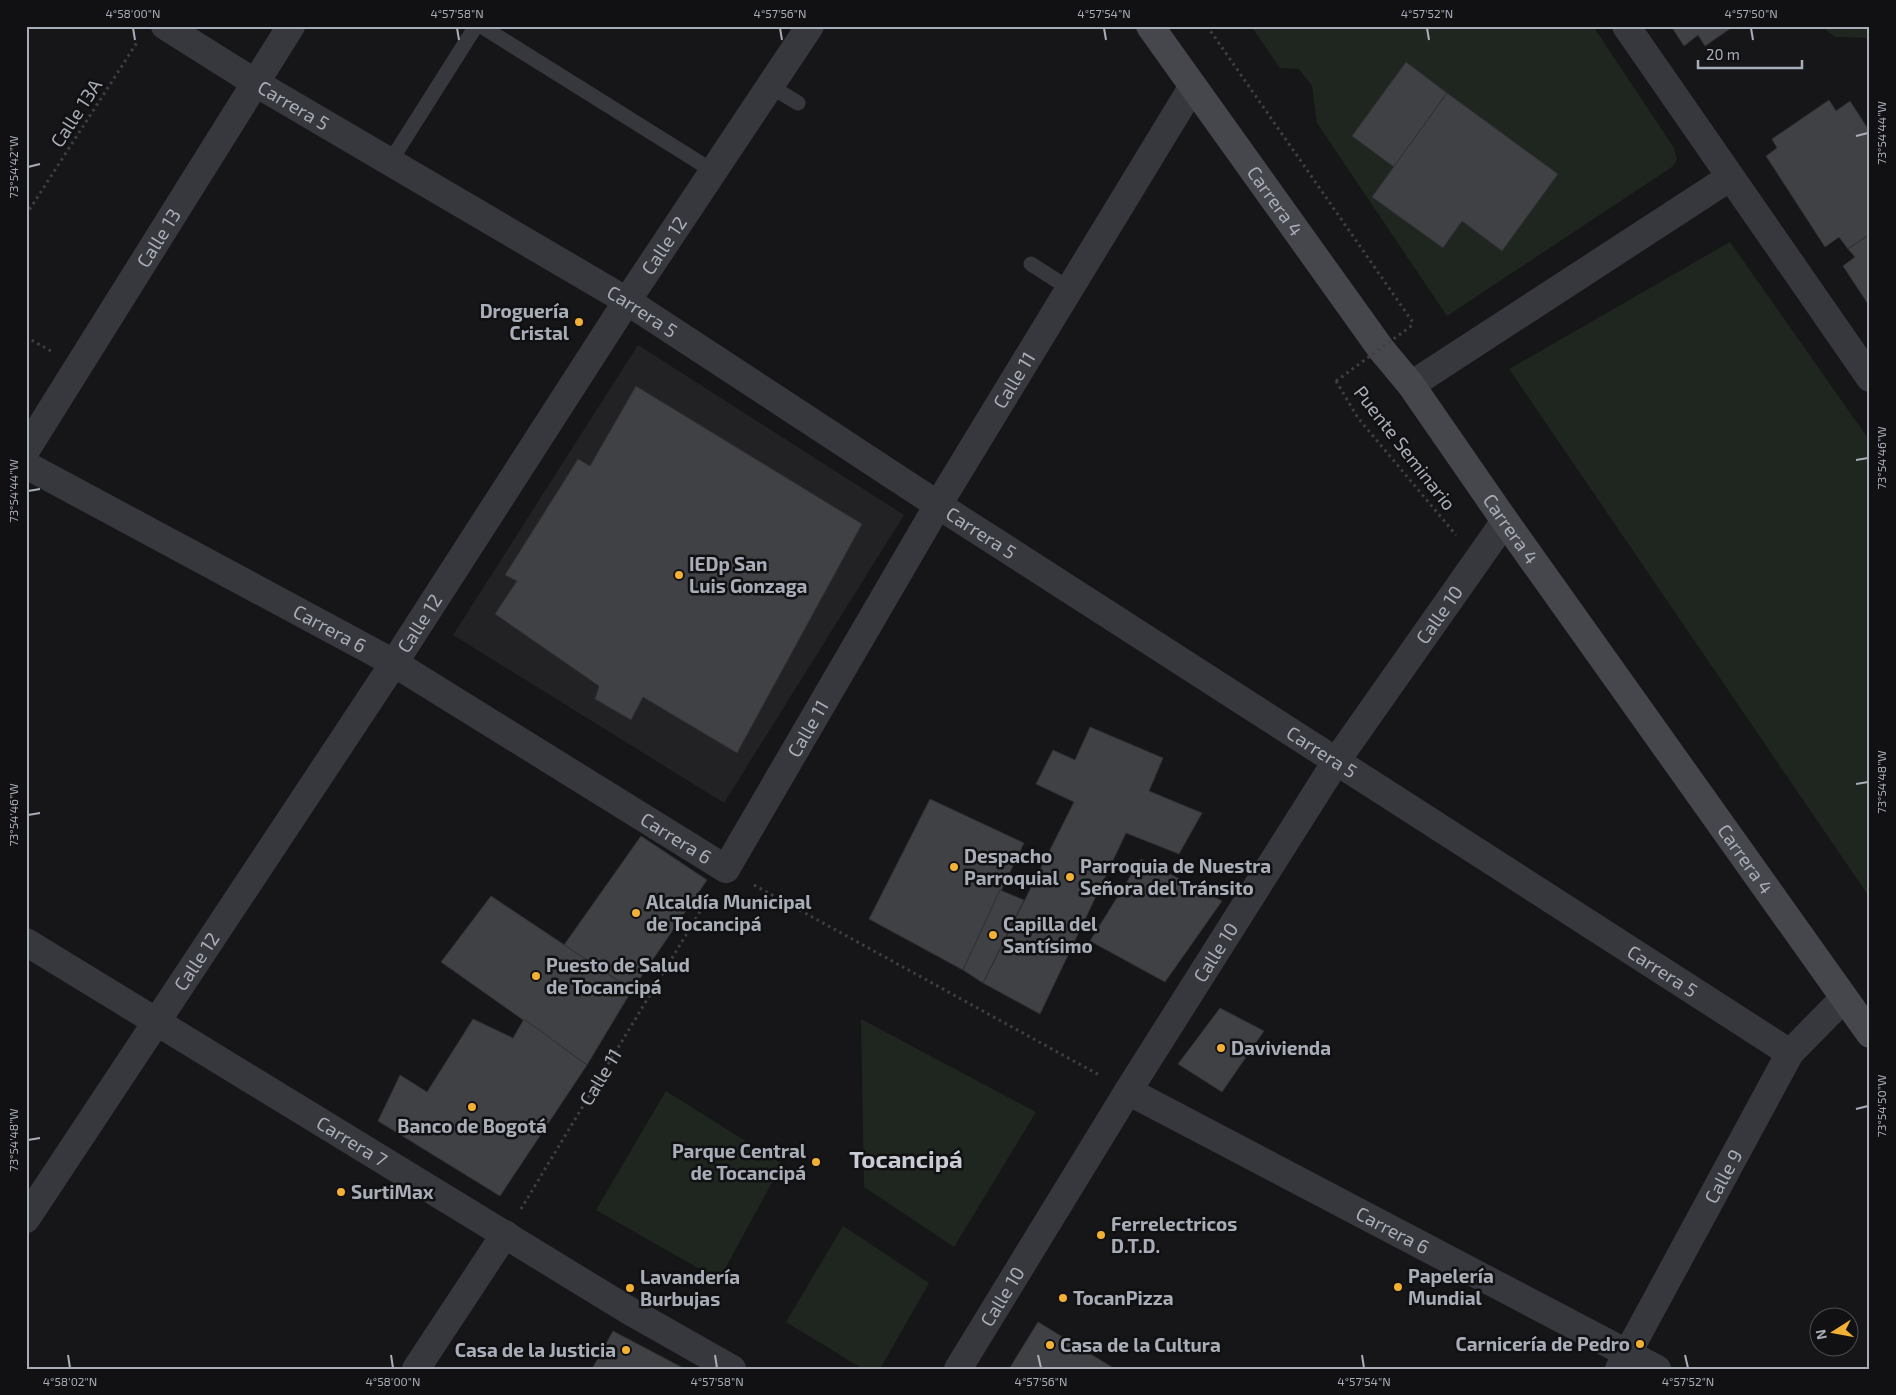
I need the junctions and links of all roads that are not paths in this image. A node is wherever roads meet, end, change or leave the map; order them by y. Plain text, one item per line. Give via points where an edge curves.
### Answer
1 (290, 26) edge
2 (476, 26) edge
3 (481, 26) edge
4 (810, 26) edge
5 (1150, 26) edge
6 (1626, 26) edge
7 (154, 30) edge
8 (254, 82) junction
9 (770, 86) junction
10 (1193, 86) junction
11 (798, 103) dead end
12 (390, 162) junction
13 (713, 171) junction
14 (1729, 178) junction
15 (1031, 264) dead end
16 (1070, 289) junction
17 (627, 301) junction
18 (1870, 378) edge
19 (1411, 385) junction
20 (26, 450) edge
21 (26, 465) edge
22 (938, 505) junction
23 (1505, 521) junction
24 (394, 663) junction
25 (1337, 760) junction
26 (726, 869) joint
27 (26, 942) edge
28 (1844, 998) junction
29 (156, 1021) junction
30 (1870, 1034) edge
31 (1790, 1053) junction
32 (1128, 1091) junction
33 (26, 1219) edge
34 (505, 1234) junction
35 (1623, 1361) edge
36 (416, 1369) edge
37 (732, 1369) edge
38 (958, 1369) edge
39 (1657, 1369) edge

1 - 8 street, Calle 13
2 - 12 lane
3 - 13 lane
4 - 9 street, Calle 12
5 - 10 main road, Carrera 4
6 - 14 street
7 - 8 street, Carrera 5
8 - 12 street, Carrera 5
8 - 20 street, Calle 13
9 - 11 lane
9 - 13 street, Calle 12
10 - 16 street, Calle 11
10 - 19 main road, Carrera 4 via 1381,349
12 - 17 street, Carrera 5
13 - 17 street, Calle 12
14 - 18 street
14 - 19 street
15 - 16 lane
16 - 22 street, Calle 11
17 - 22 street, Carrera 5
17 - 24 street, Calle 12
19 - 23 main road, Carrera 4
21 - 24 street, Carrera 6
22 - 25 street, Carrera 5
22 - 26 street, Calle 11
23 - 25 street, Calle 10
23 - 28 main road, Carrera 4
24 - 26 street, Carrera 6
24 - 29 street, Calle 12
25 - 31 street, Carrera 5
25 - 32 street, Calle 10
27 - 29 street, Carrera 7
28 - 30 main road, Carrera 4
28 - 31 street, Calle 9
29 - 33 street, Calle 12
29 - 34 street, Carrera 7
31 - 35 street, Calle 9
32 - 35 street, Carrera 6
32 - 38 street, Calle 10
34 - 36 street
34 - 37 street, Carrera 7
35 - 39 street, Carrera 6

